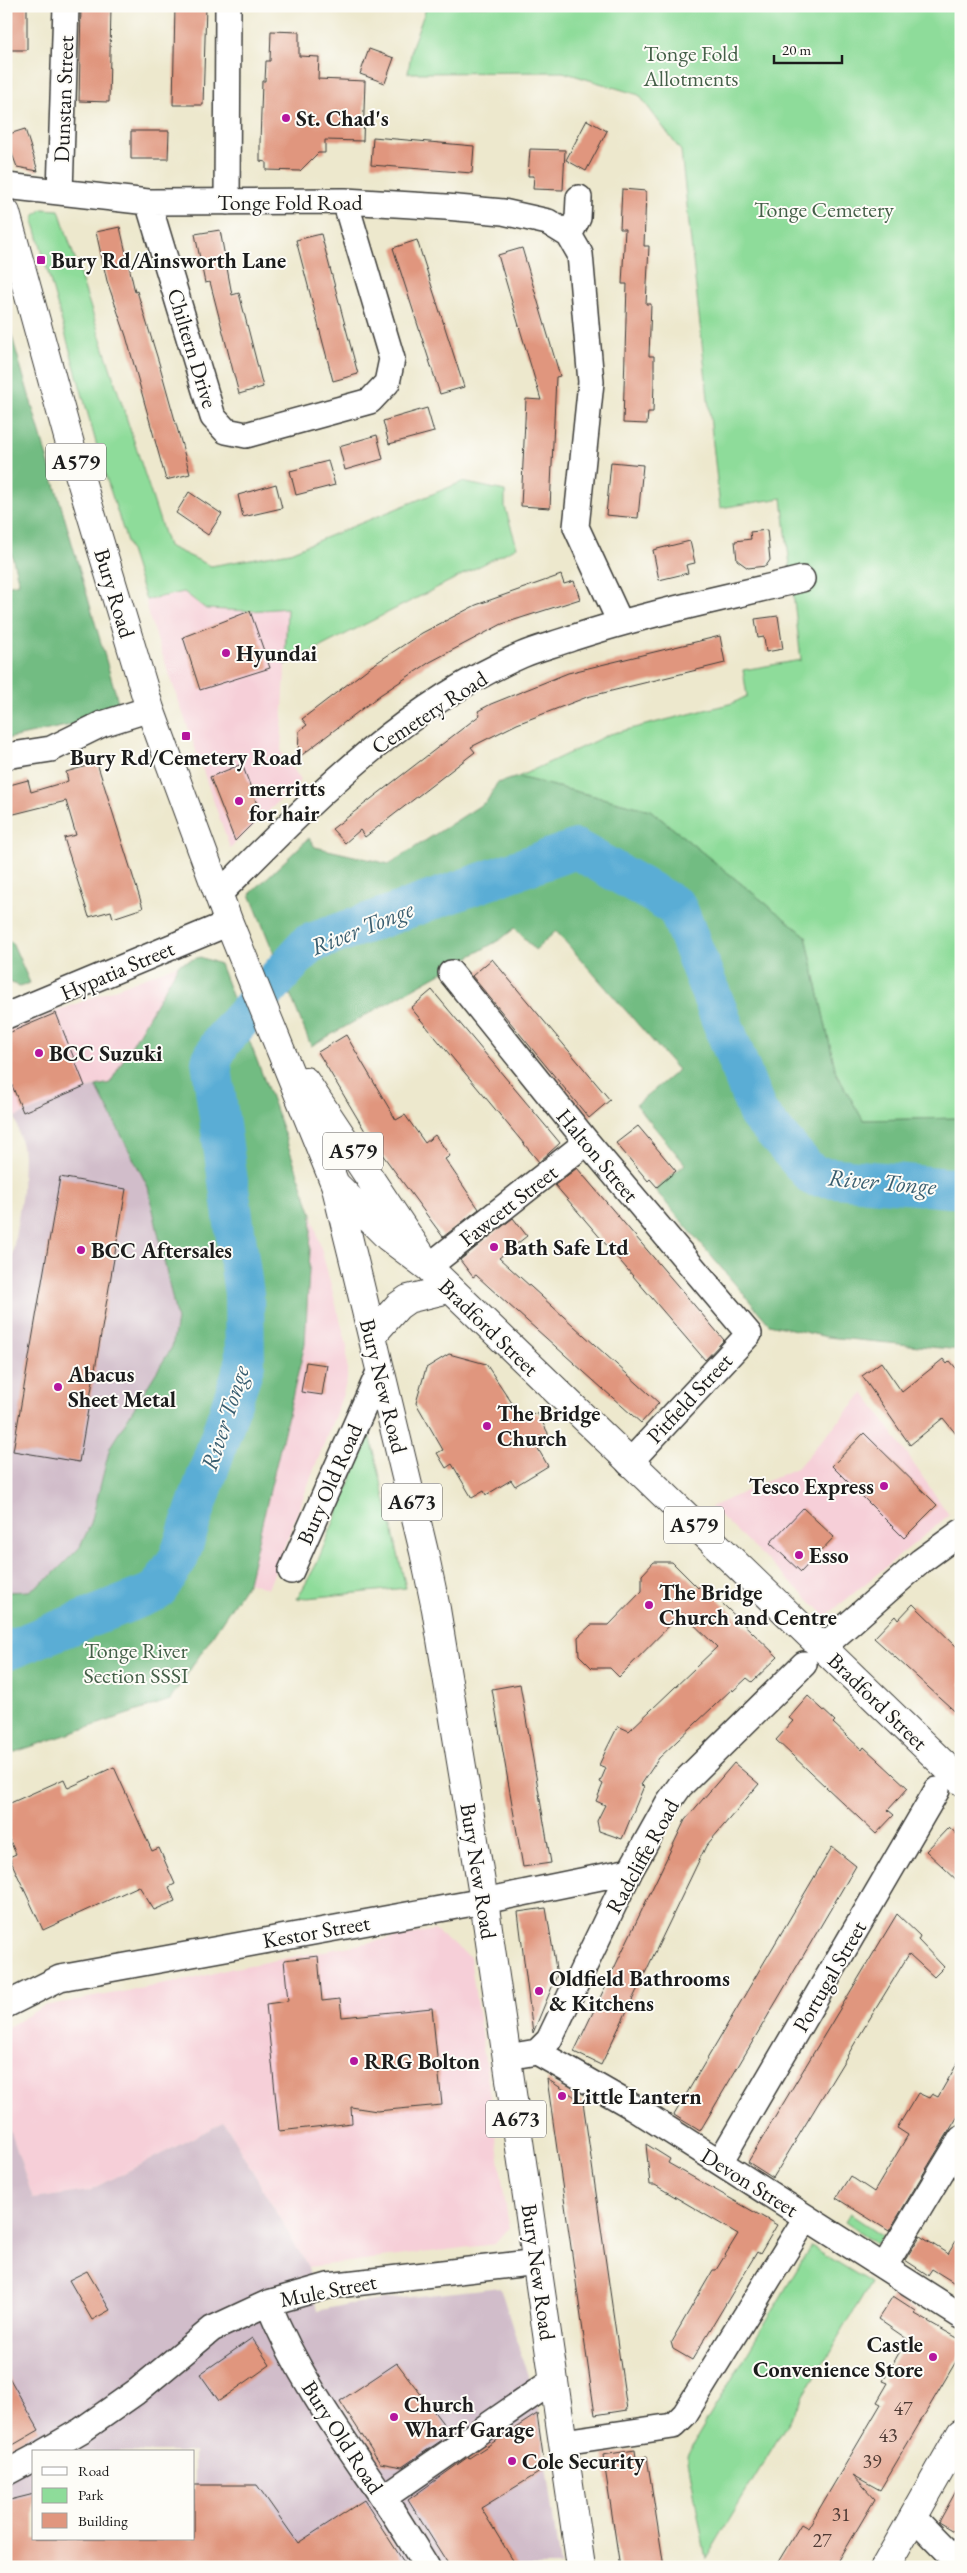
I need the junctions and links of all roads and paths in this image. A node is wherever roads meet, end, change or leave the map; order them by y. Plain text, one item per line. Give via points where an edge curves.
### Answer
1 (66, 6) edge
2 (228, 6) edge
3 (6, 186) edge
4 (60, 192) junction
5 (578, 198) dead end
6 (345, 201) junction
7 (148, 202) junction
8 (227, 202) junction
9 (6, 214) edge
10 (569, 235) junction
11 (802, 579) dead end
12 (620, 622) junction
13 (150, 709) junction
14 (6, 756) edge
15 (219, 894) junction
16 (229, 923) junction
17 (450, 973) dead end
18 (6, 1016) edge
19 (272, 1029) junction
20 (587, 1142) junction
21 (335, 1184) junction
22 (428, 1267) junction
23 (448, 1289) junction
24 (749, 1334) joint
25 (372, 1335) junction
26 (380, 1370) junction
27 (629, 1463) junction
28 (961, 1532) edge
29 (291, 1571) dead end
30 (814, 1656) junction
31 (949, 1786) edge
32 (630, 1872) junction
33 (484, 1901) junction
34 (6, 2005) edge
35 (537, 2052) junction
36 (507, 2057) junction
37 (961, 2140) edge
38 (720, 2162) junction
39 (806, 2218) junction
40 (538, 2262) junction
41 (884, 2267) junction
42 (268, 2303) junction
43 (961, 2316) edge
44 (554, 2380) junction
45 (961, 2433) edge
46 (563, 2442) junction
47 (47, 2450) edge
48 (32, 2459) edge
49 (6, 2473) edge
50 (383, 2498) junction
51 (913, 2516) junction
52 (961, 2565) edge
53 (427, 2567) edge
54 (581, 2567) edge
55 (884, 2567) edge

1 - 4 street, Dunstan Street
2 - 8 street
3 - 4 street, Tonge Fold Road
4 - 7 street, Tonge Fold Road
5 - 10 street via 578,218
6 - 7 street, Chiltern Drive via 392,358 386,383 370,401 246,435 226,431 213,416
6 - 8 street, Tonge Fold Road
6 - 10 street, Tonge Fold Road via 503,212 548,222
7 - 8 street, Tonge Fold Road
9 - 13 main road, Bury Road / A579 via 70,444
10 - 12 street via 580,254 591,382 576,527
11 - 12 street, Cemetery Road
12 - 15 street, Cemetery Road via 522,655 455,690 418,714 323,789
13 - 14 street via 102,724 51,750
13 - 15 main road, Bury Road / A579
15 - 16 main road, Bury Road / A579
16 - 18 street, Hypatia Street
16 - 19 main road, Bury Road / A579
17 - 20 street, Halton Street
19 - 21 main road, A579
19 - 22 main road, Bradford Street / A579
20 - 22 street, Fawcett Street
20 - 24 street, Halton Street
21 - 22 main road, Bradford Street / A579 via 388,1237
21 - 25 main road, Bury New Road / A673
22 - 23 main road, Bradford Street / A579
23 - 25 main road via 408,1299
23 - 27 main road, Bradford Street / A579
24 - 27 street, Pitfield Street
25 - 26 main road, Bury New Road / A673
26 - 29 street, Bury Old Road
26 - 33 main road, Bury New Road / A673 via 436,1609
27 - 30 main road, Bradford Street / A579
28 - 30 street, Radcliffe Road via 897,1582
30 - 31 main road, Bradford Street / A579
30 - 32 street, Radcliffe Road via 680,1786
31 - 38 street, Portugal Street
32 - 33 street, Kestor Street
32 - 35 street, Radcliffe Road via 549,2040
33 - 34 street, Kestor Street via 60,1978
33 - 36 main road, Bury New Road / A673
35 - 36 street
35 - 38 street, Devon Street
36 - 40 main road, Bury New Road / A673
37 - 41 street
38 - 39 street, Devon Street
39 - 41 street, Devon Street
39 - 46 street via 685,2414 673,2426
40 - 42 street, Mule Street via 328,2286
40 - 44 main road, Bury New Road / A673
41 - 43 street, Devon Street
42 - 47 street, Mule Street via 212,2329 136,2392
42 - 50 street, Bury Old Road via 280,2334 315,2398
44 - 46 main road, Bury New Road / A673
44 - 50 street
45 - 51 main road
46 - 54 main road, Bury New Road / A673
48 - 49 street
50 - 53 street, Bury Old Road
51 - 52 street
51 - 55 main road

